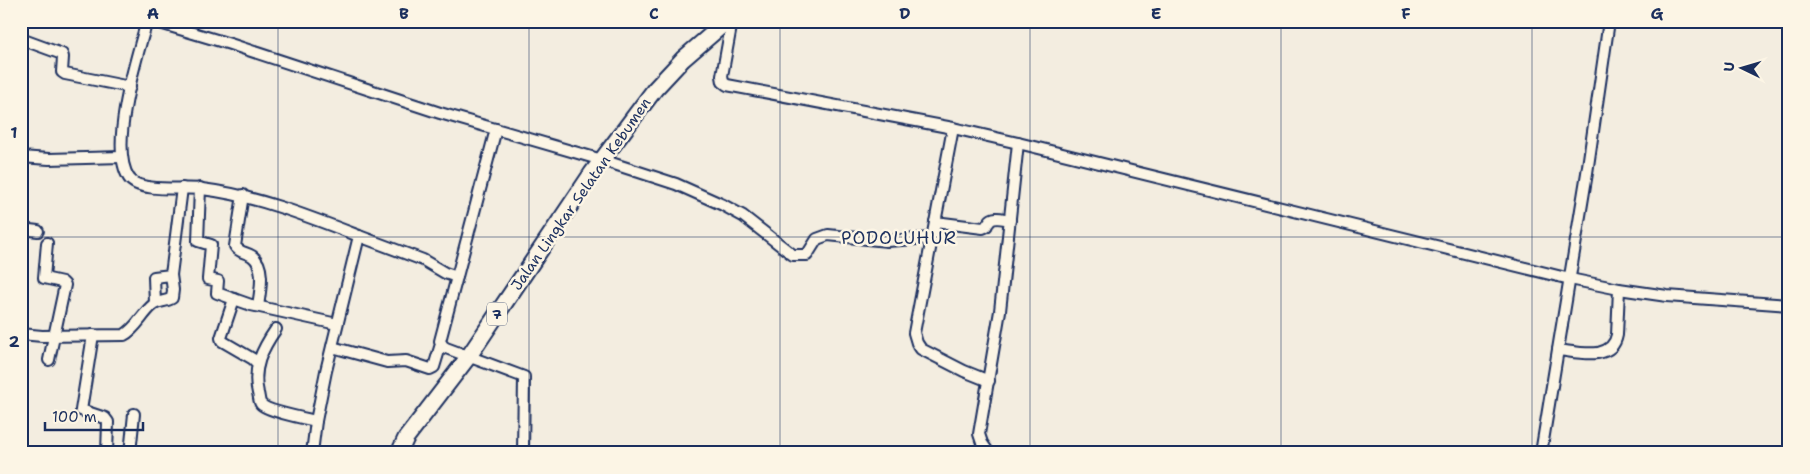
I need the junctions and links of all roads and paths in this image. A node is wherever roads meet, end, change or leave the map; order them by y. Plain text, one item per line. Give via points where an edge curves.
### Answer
1 (727, 21) edge
2 (732, 21) edge
3 (1609, 21) edge
4 (149, 23) edge
5 (21, 39) edge
6 (130, 87) junction
7 (953, 128) junction
8 (495, 132) junction
9 (1018, 143) junction
10 (21, 157) edge
11 (122, 157) junction
12 (598, 165) junction
13 (182, 188) junction
14 (200, 188) junction
15 (243, 195) junction
16 (1010, 220) junction
17 (934, 222) junction
18 (21, 229) edge
19 (38, 231) dead end
20 (359, 236) junction
21 (931, 238) junction
22 (48, 242) dead end
23 (171, 275) junction
24 (457, 277) junction
25 (1570, 279) junction
26 (1619, 289) junction
27 (234, 299) junction
28 (155, 303) junction
29 (1789, 305) edge
30 (258, 306) junction
31 (337, 324) junction
32 (276, 329) dead end
33 (21, 334) edge
34 (93, 335) junction
35 (55, 336) junction
36 (441, 344) junction
37 (332, 347) junction
38 (1558, 350) junction
39 (469, 356) junction
40 (49, 360) dead end
41 (258, 364) junction
42 (989, 381) junction
43 (134, 414) dead end
44 (316, 421) junction
45 (21, 452) edge
46 (29, 453) edge
47 (107, 453) edge
48 (130, 453) edge
49 (312, 453) edge
50 (398, 453) edge
51 (523, 453) edge
52 (989, 453) edge
53 (1541, 453) edge

1 - 12 highway, Jalan Lingkar Selatan Kebumen / 7 via 683,59 655,89
2 - 7 street via 722,76 727,85
3 - 25 street
4 - 6 street
4 - 8 street via 230,44
5 - 6 street via 62,54 62,72 65,74
6 - 11 street via 122,124
7 - 9 street
7 - 17 street
8 - 12 street
8 - 24 street
9 - 16 street
9 - 25 street
10 - 11 street
11 - 13 street via 129,179 134,183
12 - 21 street via 676,184 723,205 743,216 793,255 807,255 817,239 828,235 887,241
12 - 39 highway, Jalan Lingkar Selatan Kebumen / 7
13 - 14 street
13 - 23 street
14 - 15 street
14 - 27 street via 198,241 211,245 208,279 218,281 217,293
15 - 20 street
15 - 30 street via 235,246 258,263 261,287
16 - 17 street via 994,217 983,228
16 - 42 street
17 - 21 street
18 - 19 street
20 - 24 street
20 - 31 street
21 - 42 street via 915,338 921,349
22 - 35 street via 44,278 65,285
23 - 28 street via 172,298
23 - 28 street via 154,277
24 - 36 street
25 - 26 street
25 - 38 street
26 - 29 street
26 - 38 street via 1617,335 1613,346 1590,354
27 - 30 street
27 - 41 street via 222,341
28 - 34 street via 126,334
30 - 31 street
31 - 37 street
32 - 41 street
33 - 35 street
34 - 35 street
34 - 47 street via 82,410 108,422
35 - 40 street
36 - 37 street via 434,367 430,369 406,361 387,362
36 - 39 street
37 - 44 street
38 - 53 street
39 - 50 highway, Jalan Lingkar Selatan Kebumen / 7
39 - 51 street via 524,377
41 - 44 street via 255,380 263,406
42 - 52 street via 980,434
43 - 48 street
44 - 49 street
45 - 46 street

